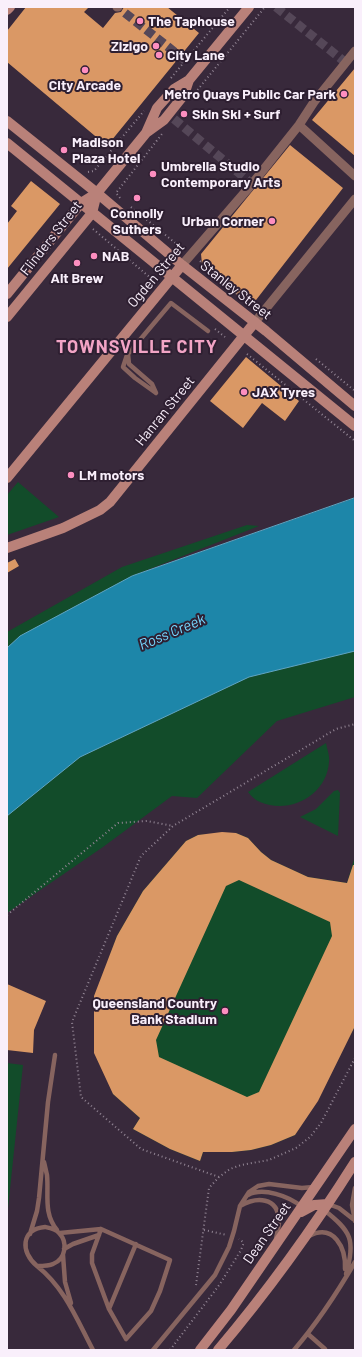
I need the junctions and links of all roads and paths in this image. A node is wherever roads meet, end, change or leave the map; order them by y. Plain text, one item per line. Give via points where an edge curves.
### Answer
1 (10, 7) edge
2 (249, 7) edge
3 (7, 10) edge
4 (355, 51) edge
5 (7, 121) edge
6 (299, 125) junction
7 (7, 143) edge
8 (355, 176) edge
9 (97, 193) junction
10 (119, 198) dead end
11 (355, 199) edge
12 (81, 203) junction
13 (125, 203) dead end
14 (131, 207) dead end
15 (92, 212) junction
16 (93, 229) dead end
17 (182, 246) dead end
18 (200, 261) dead end
19 (182, 265) junction
20 (171, 277) junction
21 (152, 280) dead end
22 (7, 294) edge
23 (250, 305) dead end
24 (7, 317) edge
25 (255, 322) junction
26 (208, 331) dead end
27 (243, 336) junction
28 (128, 354) junction
29 (247, 354) dead end
30 (355, 406) edge
31 (355, 426) edge
32 (355, 441) edge
33 (7, 478) edge
34 (9, 546) edge
35 (355, 724) edge
36 (174, 826) junction
37 (7, 915) edge
38 (55, 1055) dead end
39 (355, 1058) edge
40 (355, 1129) edge
41 (43, 1159) junction
42 (355, 1162) edge
43 (219, 1177) junction
44 (320, 1182) junction
45 (355, 1188) edge
46 (245, 1198) junction
47 (240, 1206) junction
48 (324, 1206) junction
49 (304, 1208) junction
50 (355, 1220) edge
51 (101, 1229) junction
52 (58, 1232) junction
53 (30, 1234) junction
54 (99, 1235) junction
55 (307, 1235) junction
56 (136, 1244) junction
57 (274, 1247) junction
58 (64, 1249) junction
59 (63, 1255) junction
60 (355, 1262) edge
61 (37, 1266) junction
62 (343, 1283) junction
63 (196, 1285) dead end
64 (109, 1309) junction
65 (73, 1311) junction
66 (308, 1334) junction
67 (325, 1349) dead end
68 (93, 1350) edge
69 (153, 1350) edge
70 (200, 1350) edge
71 (218, 1350) edge
72 (294, 1350) edge

1 - 3 main road
2 - 9 main road, Flinders Street via 189,80 174,89 157,108 146,133
4 - 6 street, Ogden Street
5 - 9 main road, Stanley Street
6 - 8 street
6 - 19 street, Ogden Street
7 - 12 main road
9 - 12 main road, Flinders Street
9 - 15 main road, Flinders Street
9 - 19 main road, Stanley Street
10 - 13 path
11 - 25 street, Hanran Street
12 - 15 main road
12 - 22 main road, Flinders Street
14 - 17 path
15 - 20 main road
15 - 24 main road, Flinders Street
16 - 21 path
18 - 23 path
19 - 20 main road, Ogden Street
19 - 25 main road, Stanley Street
20 - 27 main road
20 - 33 main road, Ogden Street
25 - 27 main road, Hanran Street
25 - 30 main road, Stanley Street
26 - 28 lane via 171,303
27 - 31 main road
27 - 34 main road, Hanran Street via 110,502 100,510 63,528
28 - 28 lane via 129,364 152,384 156,393 123,367
29 - 32 path
35 - 36 path via 336,729
36 - 37 path via 147,820 118,823
36 - 43 path via 141,856 72,1022 80,1090 81,1097 141,1150
38 - 41 lane
39 - 43 path via 322,1124 310,1137 287,1153 269,1160 241,1165
40 - 44 main road, Dean Street
41 - 52 lane via 47,1175 48,1211 51,1223
41 - 53 lane via 37,1211
42 - 48 main road
43 - 63 path via 210,1188
44 - 46 lane via 302,1188 263,1184 253,1189
44 - 48 main road
44 - 49 main road, Dean Street
45 - 50 lane via 352,1205
46 - 47 lane
46 - 49 lane via 254,1193 266,1192 288,1199
47 - 57 lane via 256,1200 266,1200 273,1205 279,1220
47 - 69 lane via 229,1247 215,1275
48 - 49 main road
48 - 50 lane via 339,1208
48 - 55 main road
48 - 62 lane via 345,1229 350,1242 351,1255
49 - 55 main road via 311,1221
49 - 57 main road, Dean Street
51 - 52 lane
51 - 54 lane
51 - 56 lane
52 - 53 lane via 50,1228 40,1228
52 - 58 lane
53 - 61 lane via 26,1239 26,1252
54 - 58 lane
54 - 64 lane via 92,1254 92,1263
55 - 62 lane via 331,1235 339,1242 345,1256
55 - 71 main road
56 - 64 lane
56 - 64 lane via 170,1260 158,1298 151,1311 126,1339
57 - 70 main road, Dean Street
58 - 59 lane
59 - 61 lane via 52,1265
59 - 65 lane via 65,1282
60 - 62 lane
61 - 65 lane via 52,1278
62 - 66 lane
65 - 68 lane
66 - 67 lane
66 - 72 lane

